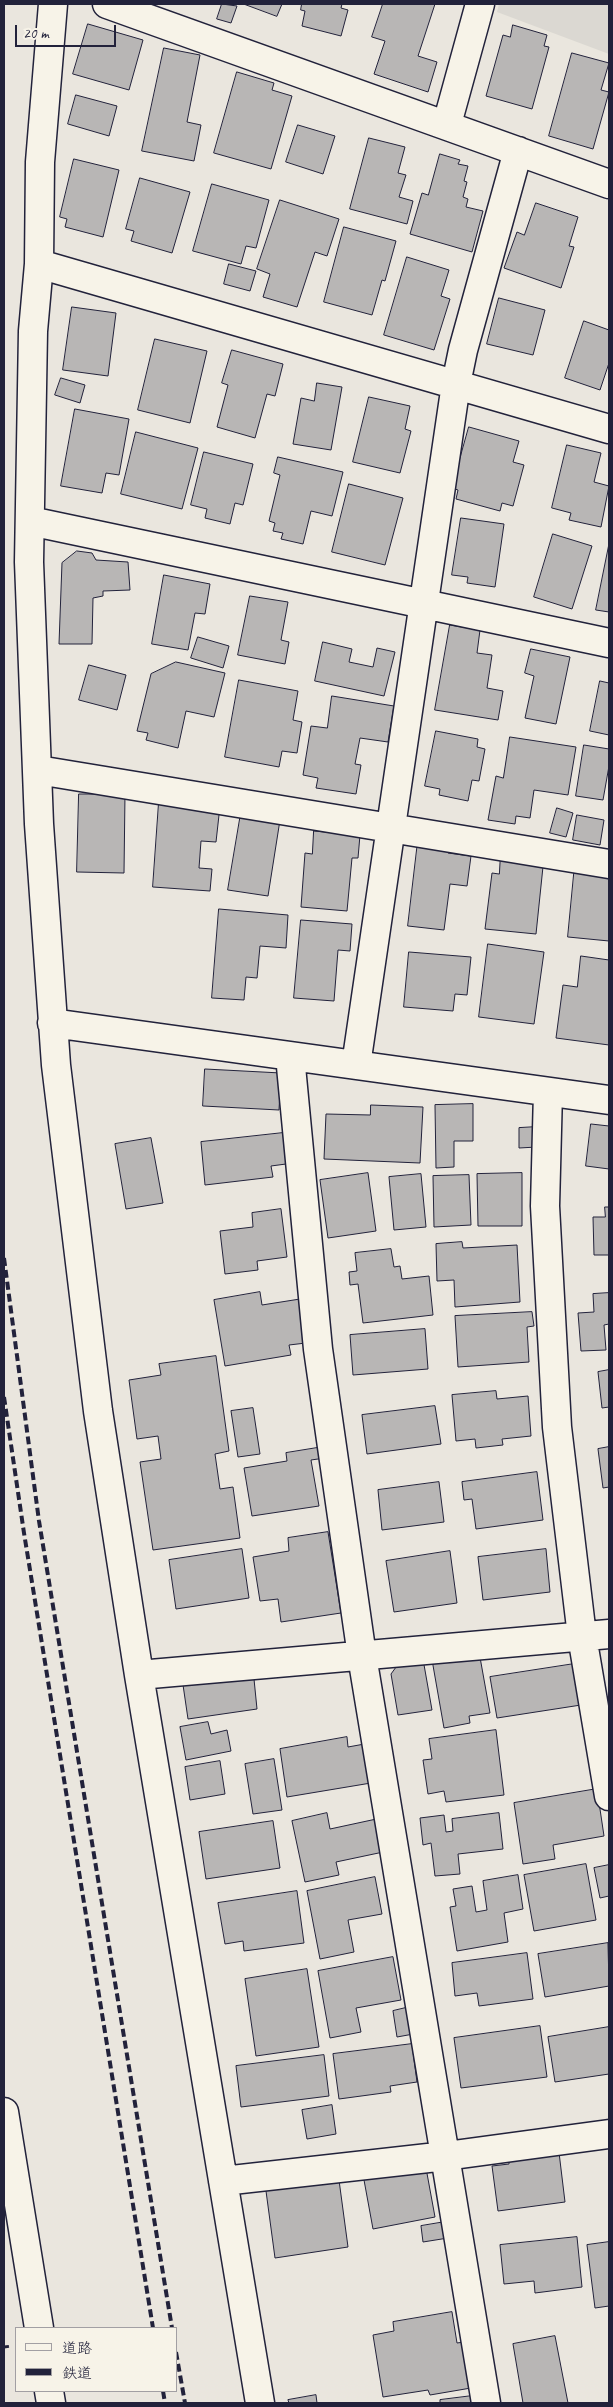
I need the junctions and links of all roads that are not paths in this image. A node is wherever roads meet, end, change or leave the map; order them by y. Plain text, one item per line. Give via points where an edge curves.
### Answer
1 (53, 4) edge
2 (107, 4) edge
3 (480, 4) edge
4 (447, 124) junction
5 (518, 151) junction
6 (609, 184) edge
7 (39, 264) junction
8 (456, 384) junction
9 (609, 429) edge
10 (30, 521) junction
11 (424, 604) junction
12 (609, 643) edge
13 (38, 770) junction
14 (392, 827) junction
15 (609, 864) edge
16 (52, 1023) junction
17 (290, 1056) junction
18 (356, 1065) junction
19 (548, 1092) junction
20 (609, 1100) edge
21 (609, 1634) edge
22 (582, 1636) junction
23 (362, 1656) junction
24 (138, 1675) junction
25 (609, 1796) edge
26 (4, 2112) edge
27 (609, 2134) edge
28 (446, 2156) junction
29 (223, 2181) junction
30 (39, 2327) edge
31 (260, 2403) edge
32 (486, 2403) edge

1 - 7 street via 40,162
2 - 4 street
3 - 4 street
4 - 5 street
5 - 6 street
5 - 8 street
7 - 8 street
7 - 10 street via 33,330
8 - 9 street
8 - 11 street
10 - 11 street
10 - 13 street
11 - 12 street
11 - 14 street
13 - 14 street
13 - 16 street
14 - 15 street
14 - 18 street
16 - 17 street
16 - 24 street via 98,1411
17 - 18 street
17 - 23 street via 318,1349
18 - 19 street
19 - 20 street
19 - 22 street via 545,1206 557,1427
21 - 22 street
22 - 23 street
22 - 25 street
23 - 24 street
23 - 28 street
24 - 29 street
26 - 30 street
27 - 28 street
28 - 29 street
28 - 32 street
29 - 31 street

